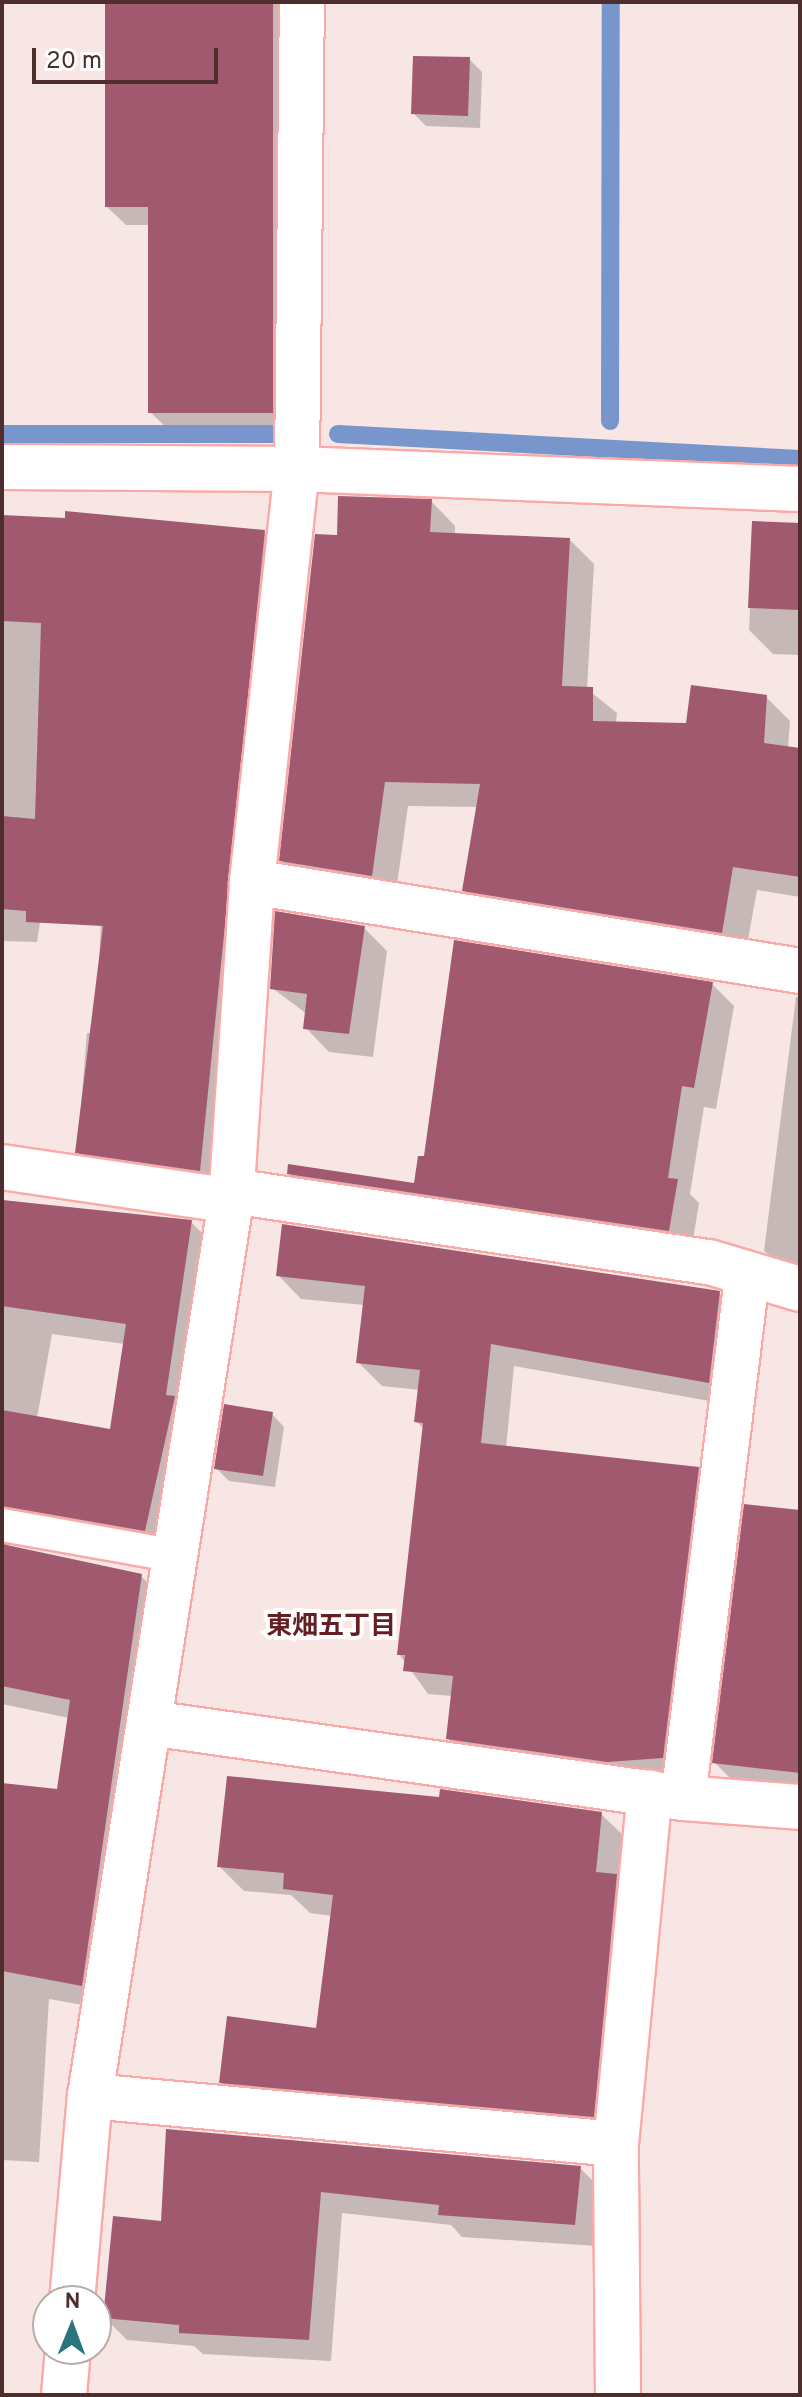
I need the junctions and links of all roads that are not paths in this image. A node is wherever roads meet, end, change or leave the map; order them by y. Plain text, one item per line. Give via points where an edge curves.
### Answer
1 (302, 2) edge
2 (2, 467) edge
3 (297, 469) junction
4 (800, 489) edge
5 (252, 882) junction
6 (800, 971) edge
7 (2, 1167) edge
8 (231, 1196) junction
9 (747, 1278) junction
10 (800, 1289) edge
11 (2, 1525) edge
12 (176, 1556) junction
13 (149, 1723) junction
14 (667, 1795) junction
15 (800, 1807) edge
16 (90, 2096) junction
17 (616, 2144) junction
18 (73, 2285) edge
19 (67, 2365) edge
20 (64, 2395) edge
21 (618, 2395) edge

1 - 3 street
2 - 3 street
3 - 4 street
3 - 5 street
5 - 6 street
5 - 8 street
7 - 8 street
8 - 9 street via 709,1262
8 - 12 street
9 - 10 street
9 - 14 street
11 - 12 lane
12 - 13 street
13 - 14 street
13 - 16 street
14 - 15 street
14 - 17 street
16 - 17 street
16 - 18 street
17 - 21 street
19 - 20 street

